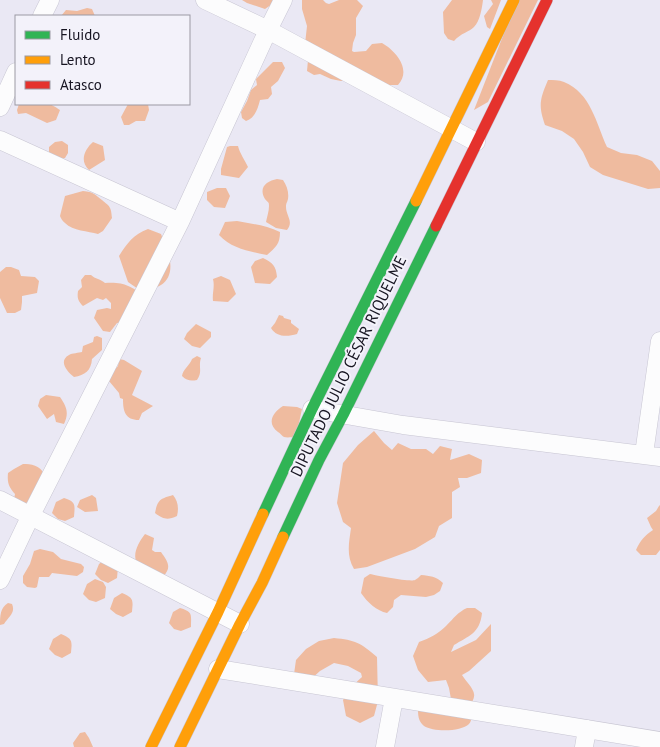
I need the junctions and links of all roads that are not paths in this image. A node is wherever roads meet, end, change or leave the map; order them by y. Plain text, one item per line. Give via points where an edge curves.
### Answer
1 (50, 0) edge
2 (205, 0) edge
3 (283, 0) edge
4 (514, 0) edge
5 (547, 0) edge
6 (42, 15) edge
7 (268, 30) junction
8 (15, 74) edge
9 (0, 107) edge
10 (452, 129) junction
11 (0, 140) edge
12 (476, 142) junction
13 (180, 222) junction
14 (660, 341) edge
15 (312, 410) junction
16 (343, 415) junction
17 (652, 456) edge
18 (0, 500) edge
19 (31, 515) junction
20 (0, 580) edge
21 (218, 612) junction
22 (240, 624) junction
23 (218, 669) junction
24 (394, 698) junction
25 (587, 730) junction
26 (660, 741) edge
27 (151, 747) edge
28 (180, 747) edge
29 (385, 747) edge
30 (584, 747) edge

1 - 6 street
2 - 7 street
3 - 7 street
4 - 10 street, DIPUTADO JULIO CÉSAR RIQUELME
5 - 12 street, DIPUTADO JULIO CÉSAR RIQUELME
7 - 10 street
7 - 13 street
8 - 9 street
10 - 12 street
10 - 15 street, DIPUTADO JULIO CÉSAR RIQUELME
11 - 13 street
12 - 16 street, DIPUTADO JULIO CÉSAR RIQUELME
13 - 19 street
14 - 17 street
15 - 16 street
15 - 21 street, DIPUTADO JULIO CÉSAR RIQUELME
16 - 17 street
16 - 22 street, DIPUTADO JULIO CÉSAR RIQUELME
18 - 19 street
19 - 20 street
19 - 21 street
21 - 22 street
21 - 27 street, DIPUTADO JULIO CÉSAR RIQUELME
22 - 23 street, DIPUTADO JULIO CÉSAR RIQUELME
23 - 24 street
23 - 28 street, DIPUTADO JULIO CÉSAR RIQUELME
24 - 25 street
24 - 29 street
25 - 26 street
25 - 30 street

